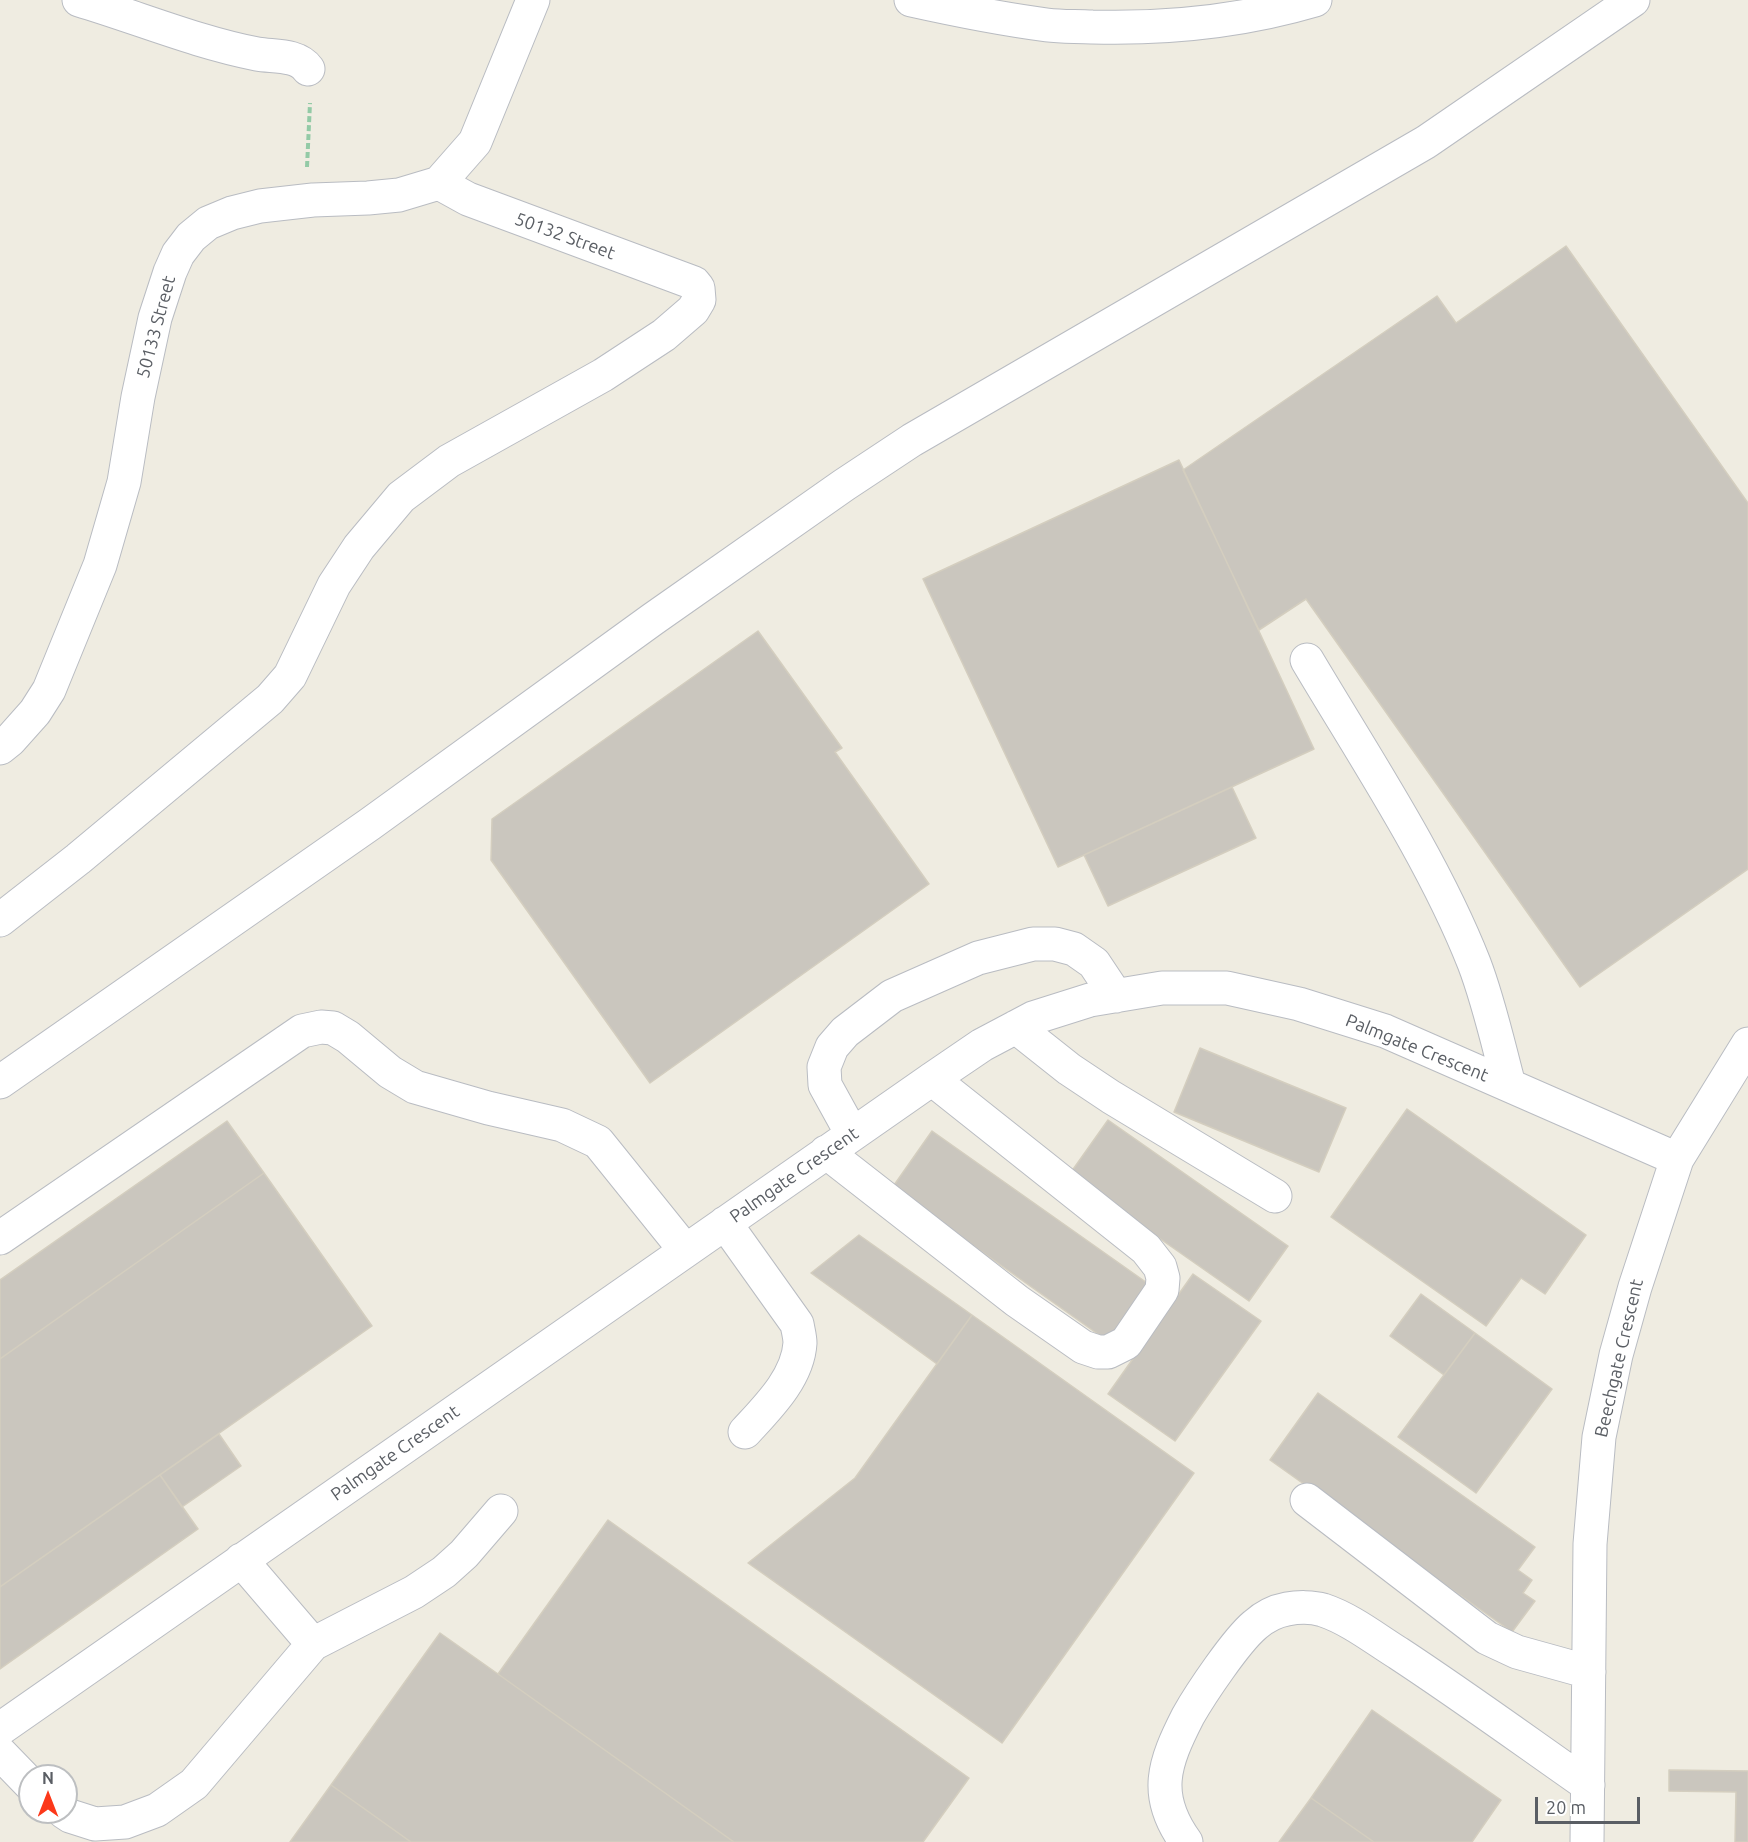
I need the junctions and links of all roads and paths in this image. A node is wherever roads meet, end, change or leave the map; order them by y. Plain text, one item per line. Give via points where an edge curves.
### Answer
1 (80, 0) edge
2 (533, 0) edge
3 (911, 0) edge
4 (1315, 0) edge
5 (1633, 0) edge
6 (308, 69) joint
7 (439, 183) junction
8 (306, 201) junction
9 (1307, 660) dead end
10 (0, 747) edge
11 (0, 920) edge
12 (1116, 996) junction
13 (1016, 1027) junction
14 (1748, 1044) edge
15 (932, 1079) junction
16 (0, 1083) edge
17 (1509, 1085) junction
18 (839, 1143) junction
19 (1677, 1159) junction
20 (1275, 1197) dead end
21 (725, 1223) junction
22 (0, 1238) edge
23 (685, 1250) junction
24 (745, 1432) dead end
25 (1307, 1500) dead end
26 (501, 1511) dead end
27 (241, 1560) junction
28 (313, 1644) junction
29 (1589, 1672) junction
30 (0, 1729) edge
31 (0, 1753) edge
32 (18, 1772) edge
33 (1588, 1785) junction
34 (78, 1819) edge
35 (1186, 1842) edge
36 (1587, 1842) edge

1 - 6 street via 211,43 294,59
2 - 7 street via 475,142
3 - 4 street via 1049,25 1126,28 1206,22 1286,9
5 - 16 street via 1426,142 912,440 853,479
6 - 8 path
7 - 8 street, 50133 Street via 399,195
7 - 11 street, 50132 Street via 468,199 694,284 699,300 664,334 603,375 449,461 401,497 358,547 334,585 290,676 270,699
8 - 10 street, 50133 Street via 232,213 208,223 178,254 155,318 124,482 100,565 49,690 35,712
9 - 17 street via 1410,833 1474,962
12 - 13 street, Palmgate Crescent via 1090,1000
12 - 17 street, Palmgate Crescent via 1162,988 1227,988 1299,1004 1385,1031
12 - 18 street via 1094,963 1074,949 1033,944 978,958 892,996 845,1032 832,1047 824,1066
13 - 15 street, Palmgate Crescent via 982,1044
13 - 20 street via 1069,1070
14 - 19 street, Beechgate Crescent
15 - 18 street, Palmgate Crescent
15 - 18 street via 1154,1257 1163,1278 1162,1290 1126,1343 1108,1352 1083,1347 1017,1301
17 - 19 street, Palmgate Crescent
18 - 21 street, Palmgate Crescent
19 - 29 street, Beechgate Crescent via 1635,1287 1599,1437 1590,1544
21 - 23 street, Palmgate Crescent
21 - 24 street via 797,1324 800,1341 797,1360 787,1380
22 - 23 street via 302,1031 321,1027 333,1028 348,1037 415,1088 562,1125 598,1142
23 - 27 street, Palmgate Crescent
25 - 29 street via 1487,1638 1517,1652
26 - 28 street via 444,1572 414,1592
27 - 28 street
27 - 30 street, Palmgate Crescent
28 - 34 street via 194,1784 157,1810 125,1822 95,1824
29 - 33 street, Beechgate Crescent
31 - 32 street
33 - 35 street via 1347,1621 1322,1610 1286,1609 1254,1625 1240,1641 1190,1712 1175,1741 1164,1793 1176,1829
33 - 36 street, Beechgate Crescent

